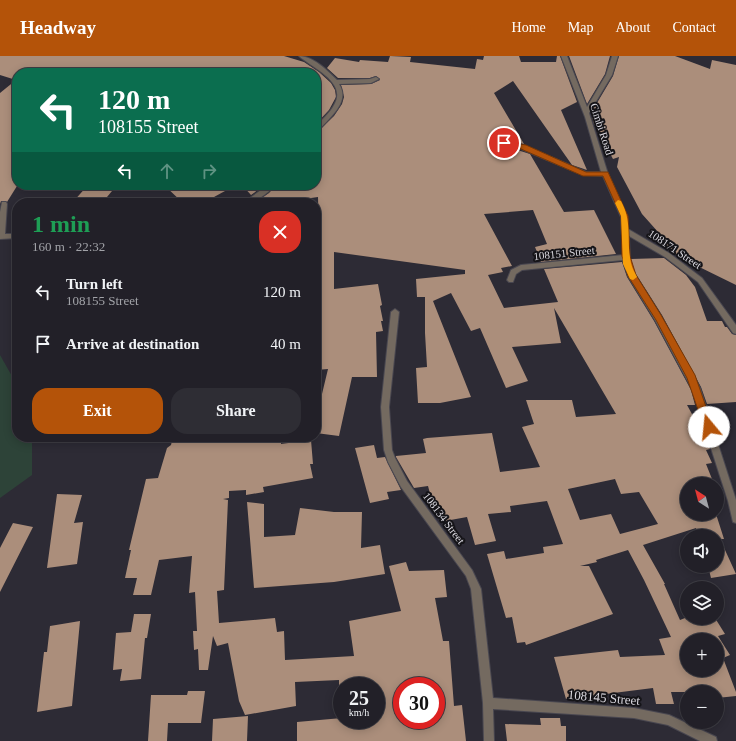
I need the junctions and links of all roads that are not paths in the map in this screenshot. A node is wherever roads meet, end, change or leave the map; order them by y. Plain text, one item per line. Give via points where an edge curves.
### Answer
1 (302, 56) edge
2 (564, 56) edge
3 (615, 56) edge
4 (318, 68) edge
5 (321, 71) edge
6 (376, 79) dead end
7 (336, 82) junction
8 (586, 113) junction
9 (321, 124) edge
10 (504, 143) dead end
11 (605, 174) junction
12 (266, 190) edge
13 (255, 198) edge
14 (4, 204) dead end
15 (624, 230) junction
16 (12, 236) edge
17 (1, 237) edge
18 (626, 256) junction
19 (512, 280) dead end
20 (395, 312) dead end
21 (736, 330) edge
22 (736, 520) edge
23 (488, 703) junction
24 (489, 741) edge
25 (712, 741) edge

1 - 4 street
2 - 8 street, Cimbi Road
3 - 8 street via 609,75
5 - 7 street
6 - 7 street
7 - 9 street via 340,93 339,101
8 - 11 street, Cimbi Road
10 - 11 street via 523,147 585,174
11 - 15 street, Cimbi Road via 624,216
12 - 13 street
14 - 17 street
15 - 18 street, Cimbi Road
15 - 21 street, 108171 Street via 666,255 700,280
16 - 17 street
18 - 19 street, 108151 Street via 521,268 513,272
18 - 22 street, Cimbi Road via 632,276 696,388
20 - 23 street, 108134 Street via 385,407 388,450 404,484 469,573 476,589
23 - 24 street, 108134 Street
23 - 25 street, 108145 Street via 634,713 669,720

